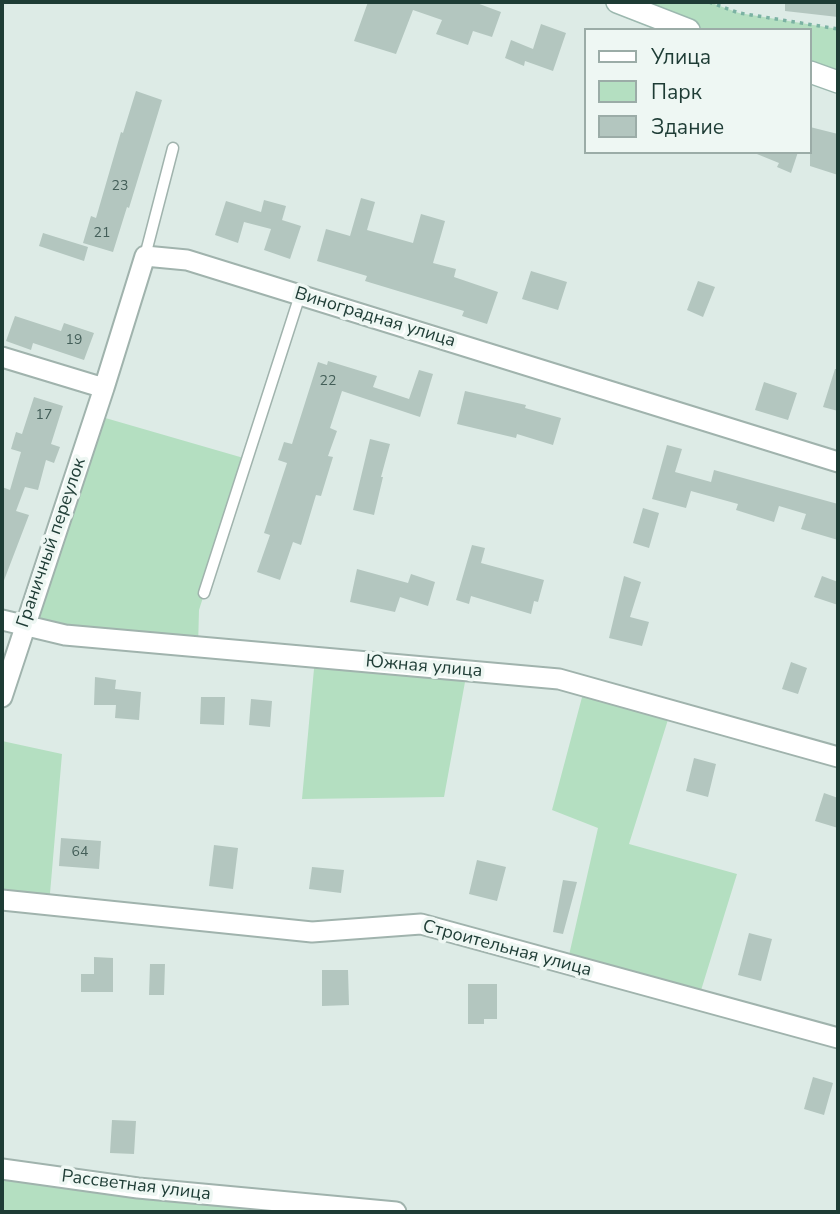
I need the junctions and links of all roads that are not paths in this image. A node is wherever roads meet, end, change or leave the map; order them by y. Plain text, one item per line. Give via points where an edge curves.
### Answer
1 (617, 2) edge
2 (683, 28) edge
3 (812, 73) edge
4 (838, 82) edge
5 (173, 148) dead end
6 (145, 256) junction
7 (300, 295) junction
8 (2, 357) edge
9 (104, 388) junction
10 (838, 463) edge
11 (204, 593) dead end
12 (2, 620) edge
13 (25, 624) junction
14 (2, 697) edge
15 (838, 757) edge
16 (2, 900) edge
17 (838, 1038) edge
18 (2, 1169) edge
19 (396, 1212) edge

1 - 2 street
3 - 4 street
5 - 6 lane
6 - 7 street, Виноградная улица via 187,260
6 - 9 street
7 - 10 street, Виноградная улица
7 - 11 lane
8 - 9 street
9 - 13 street, Граничный переулок
12 - 13 street, Южная улица
13 - 14 street, Граничный переулок
13 - 15 street, Южная улица via 65,635 559,679
16 - 17 street, Строительная улица via 312,932 421,924
18 - 19 street, Рассветная улица via 138,1188

